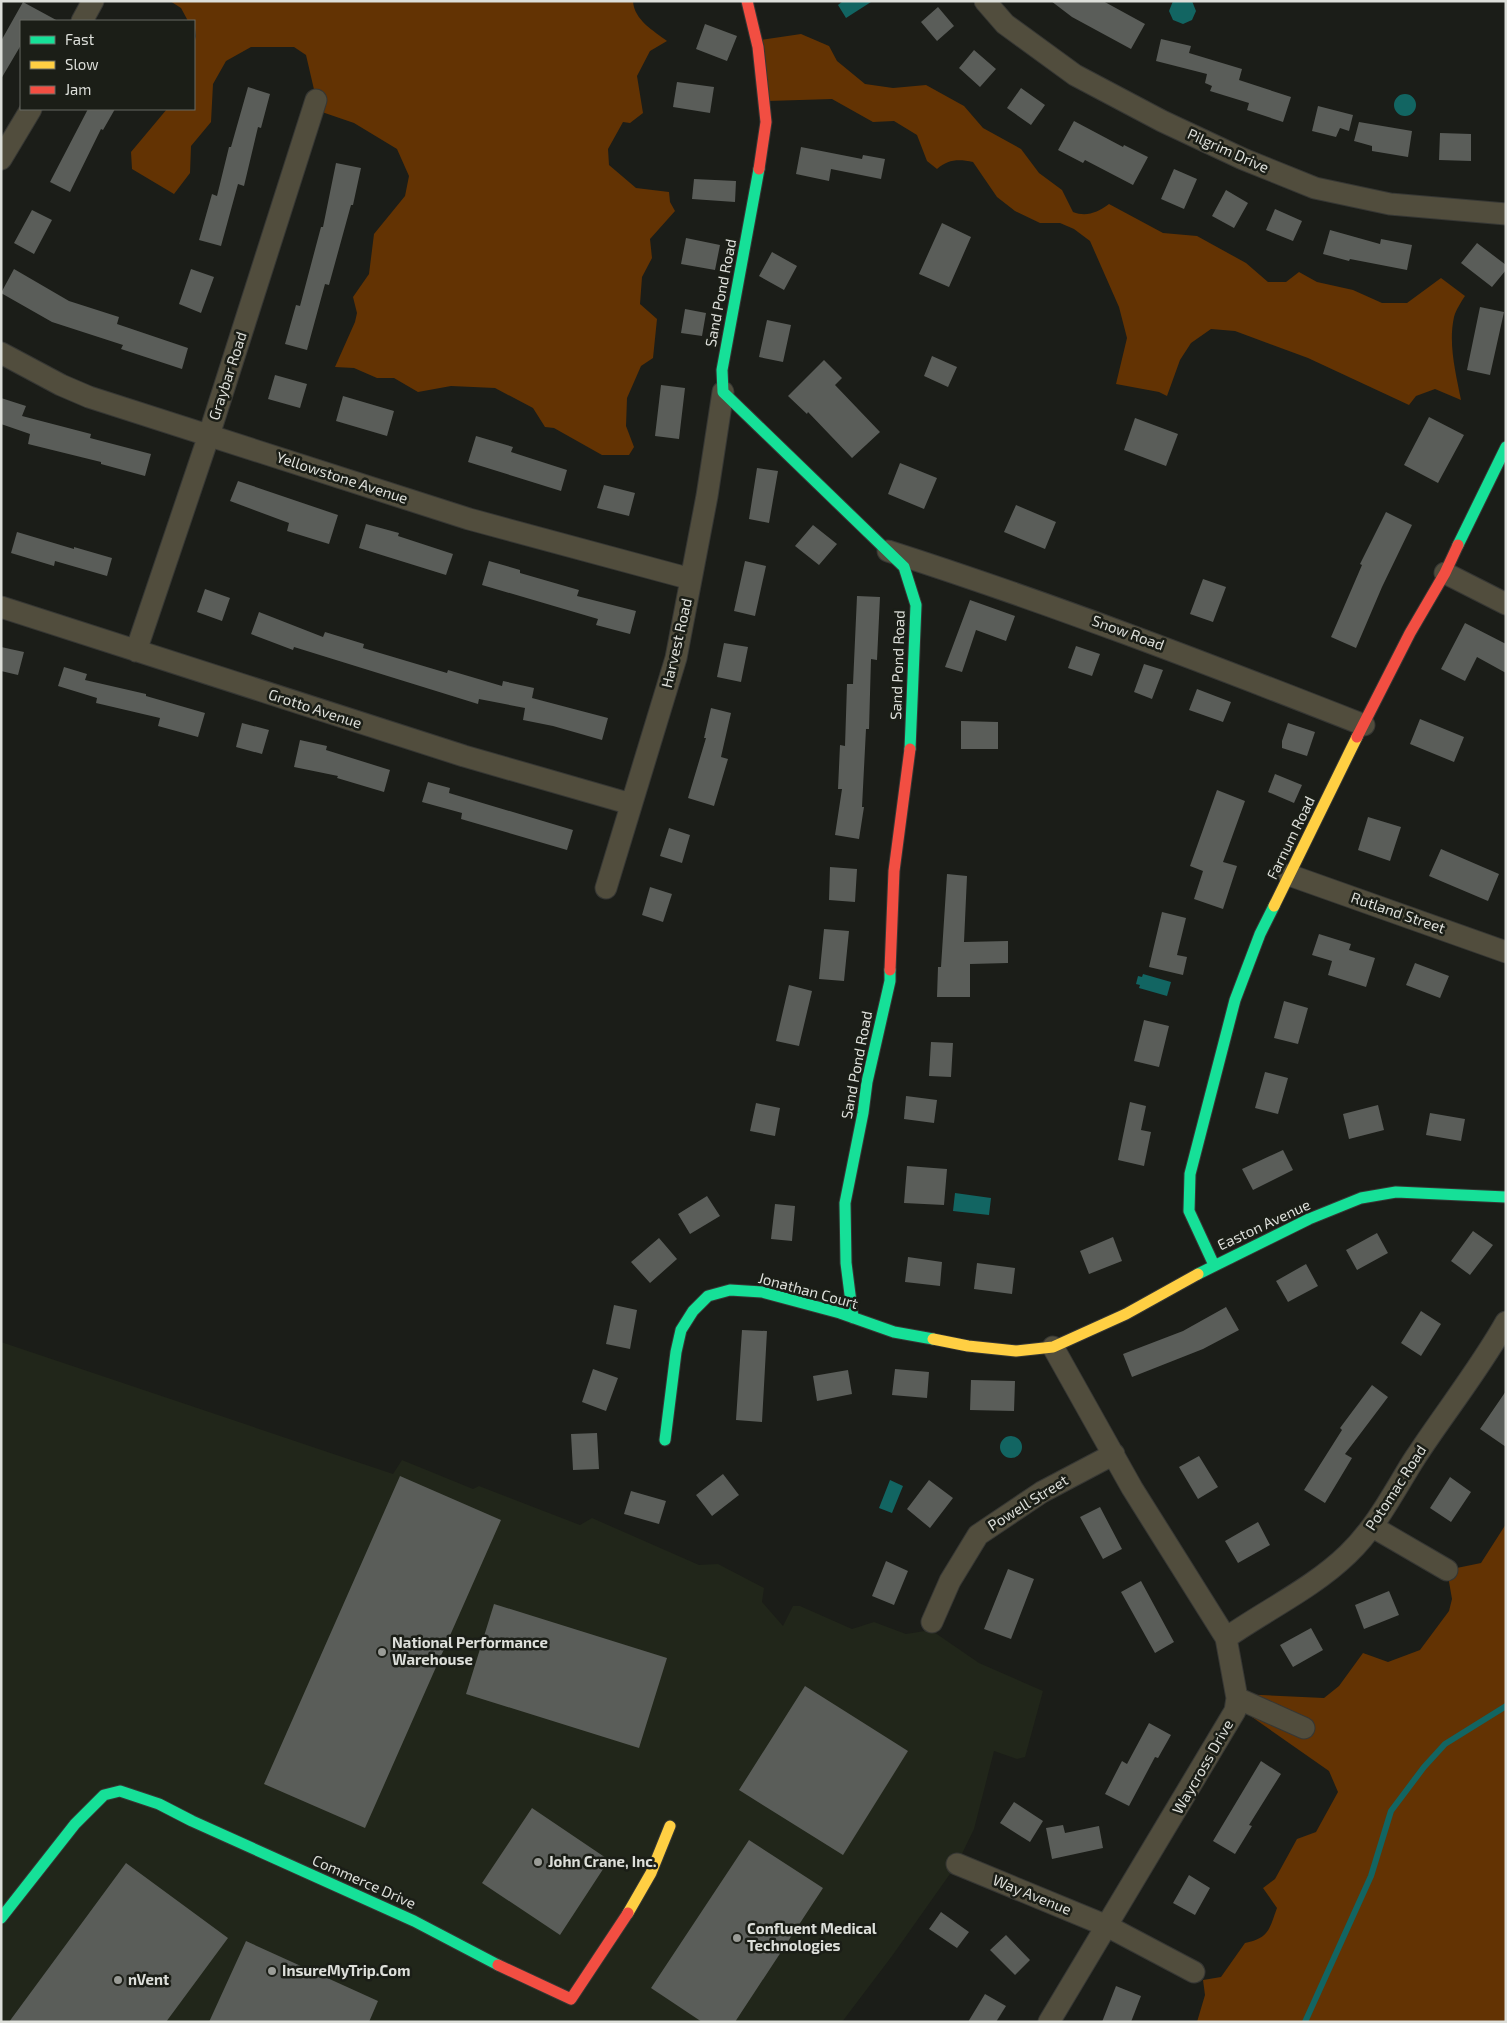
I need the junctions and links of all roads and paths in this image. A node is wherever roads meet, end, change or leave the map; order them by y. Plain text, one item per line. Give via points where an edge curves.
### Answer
1 (93, 1) edge
2 (748, 1) edge
3 (985, 1) edge
4 (83, 20) edge
5 (316, 100) dead end
6 (29, 110) edge
7 (1, 159) edge
8 (1506, 214) edge
9 (1, 353) edge
10 (723, 392) junction
11 (208, 435) junction
12 (1506, 447) edge
13 (887, 551) junction
14 (1445, 573) junction
15 (691, 580) junction
16 (1506, 604) edge
17 (1, 607) edge
18 (136, 650) junction
19 (1364, 725) junction
20 (631, 804) junction
21 (1289, 875) junction
22 (606, 888) dead end
23 (1506, 952) edge
24 (1506, 1197) edge
25 (1214, 1265) junction
26 (853, 1318) junction
27 (1506, 1322) edge
28 (1053, 1347) junction
29 (1500, 1348) edge
30 (665, 1440) dead end
31 (1114, 1454) junction
32 (1373, 1527) junction
33 (1447, 1570) dead end
34 (932, 1622) dead end
35 (1226, 1638) junction
36 (1237, 1698) junction
37 (1304, 1728) dead end
38 (670, 1826) dead end
39 (957, 1864) dead end
40 (1, 1918) edge
41 (1107, 1926) junction
42 (1194, 1972) dead end
43 (1049, 2022) edge

1 - 4 street
2 - 10 street, Sand Pond Road via 758,47 766,122 722,370
3 - 8 street, Pilgrim Drive via 1005,24 1075,75 1243,159 1315,188 1390,204
5 - 11 street, Graybar Road
6 - 7 street
9 - 11 street, Yellowstone Avenue via 89,397
10 - 13 street, Sand Pond Road
10 - 15 street, Harvest Road via 708,496
11 - 15 street, Yellowstone Avenue via 469,519
11 - 18 street, Graybar Road
12 - 14 street, Farnum Road
13 - 19 street, Snow Road via 1118,629
13 - 26 street, Sand Pond Road via 904,567 916,605 915,654 911,744 894,871 890,981 845,1203 846,1263
14 - 16 street
14 - 19 street, Farnum Road via 1410,633
15 - 20 street, Harvest Road via 676,658
17 - 18 street, Grotto Avenue
18 - 20 street, Grotto Avenue via 464,756
19 - 21 street, Farnum Road
20 - 22 street, Harvest Road
21 - 23 street, Rutland Street
21 - 25 street, Farnum Road via 1260,934 1235,1000 1190,1174 1189,1211
24 - 25 street, Easton Avenue via 1396,1192 1361,1198
25 - 28 street, Easton Avenue via 1126,1314
26 - 28 street, Jonathan Court via 894,1332 968,1346 1016,1351
26 - 30 street, Jonathan Court via 762,1292 730,1290 708,1296 681,1330
27 - 29 street, Potomac Road
28 - 31 street, Waycross Drive
29 - 32 street, Potomac Road via 1415,1458
31 - 34 street, Powell Street via 1042,1492 978,1535 950,1581
31 - 35 street, Waycross Drive
32 - 33 street
32 - 35 street, Potomac Road via 1348,1555 1320,1577
35 - 36 street, Waycross Drive
36 - 37 street
36 - 41 street, Waycross Drive via 1235,1711
38 - 40 street, Commerce Drive via 651,1876 571,1999 414,1921 159,1804 120,1792 104,1795 75,1824
39 - 41 street, Way Avenue
41 - 42 street, Way Avenue
41 - 43 street, Waycross Drive

